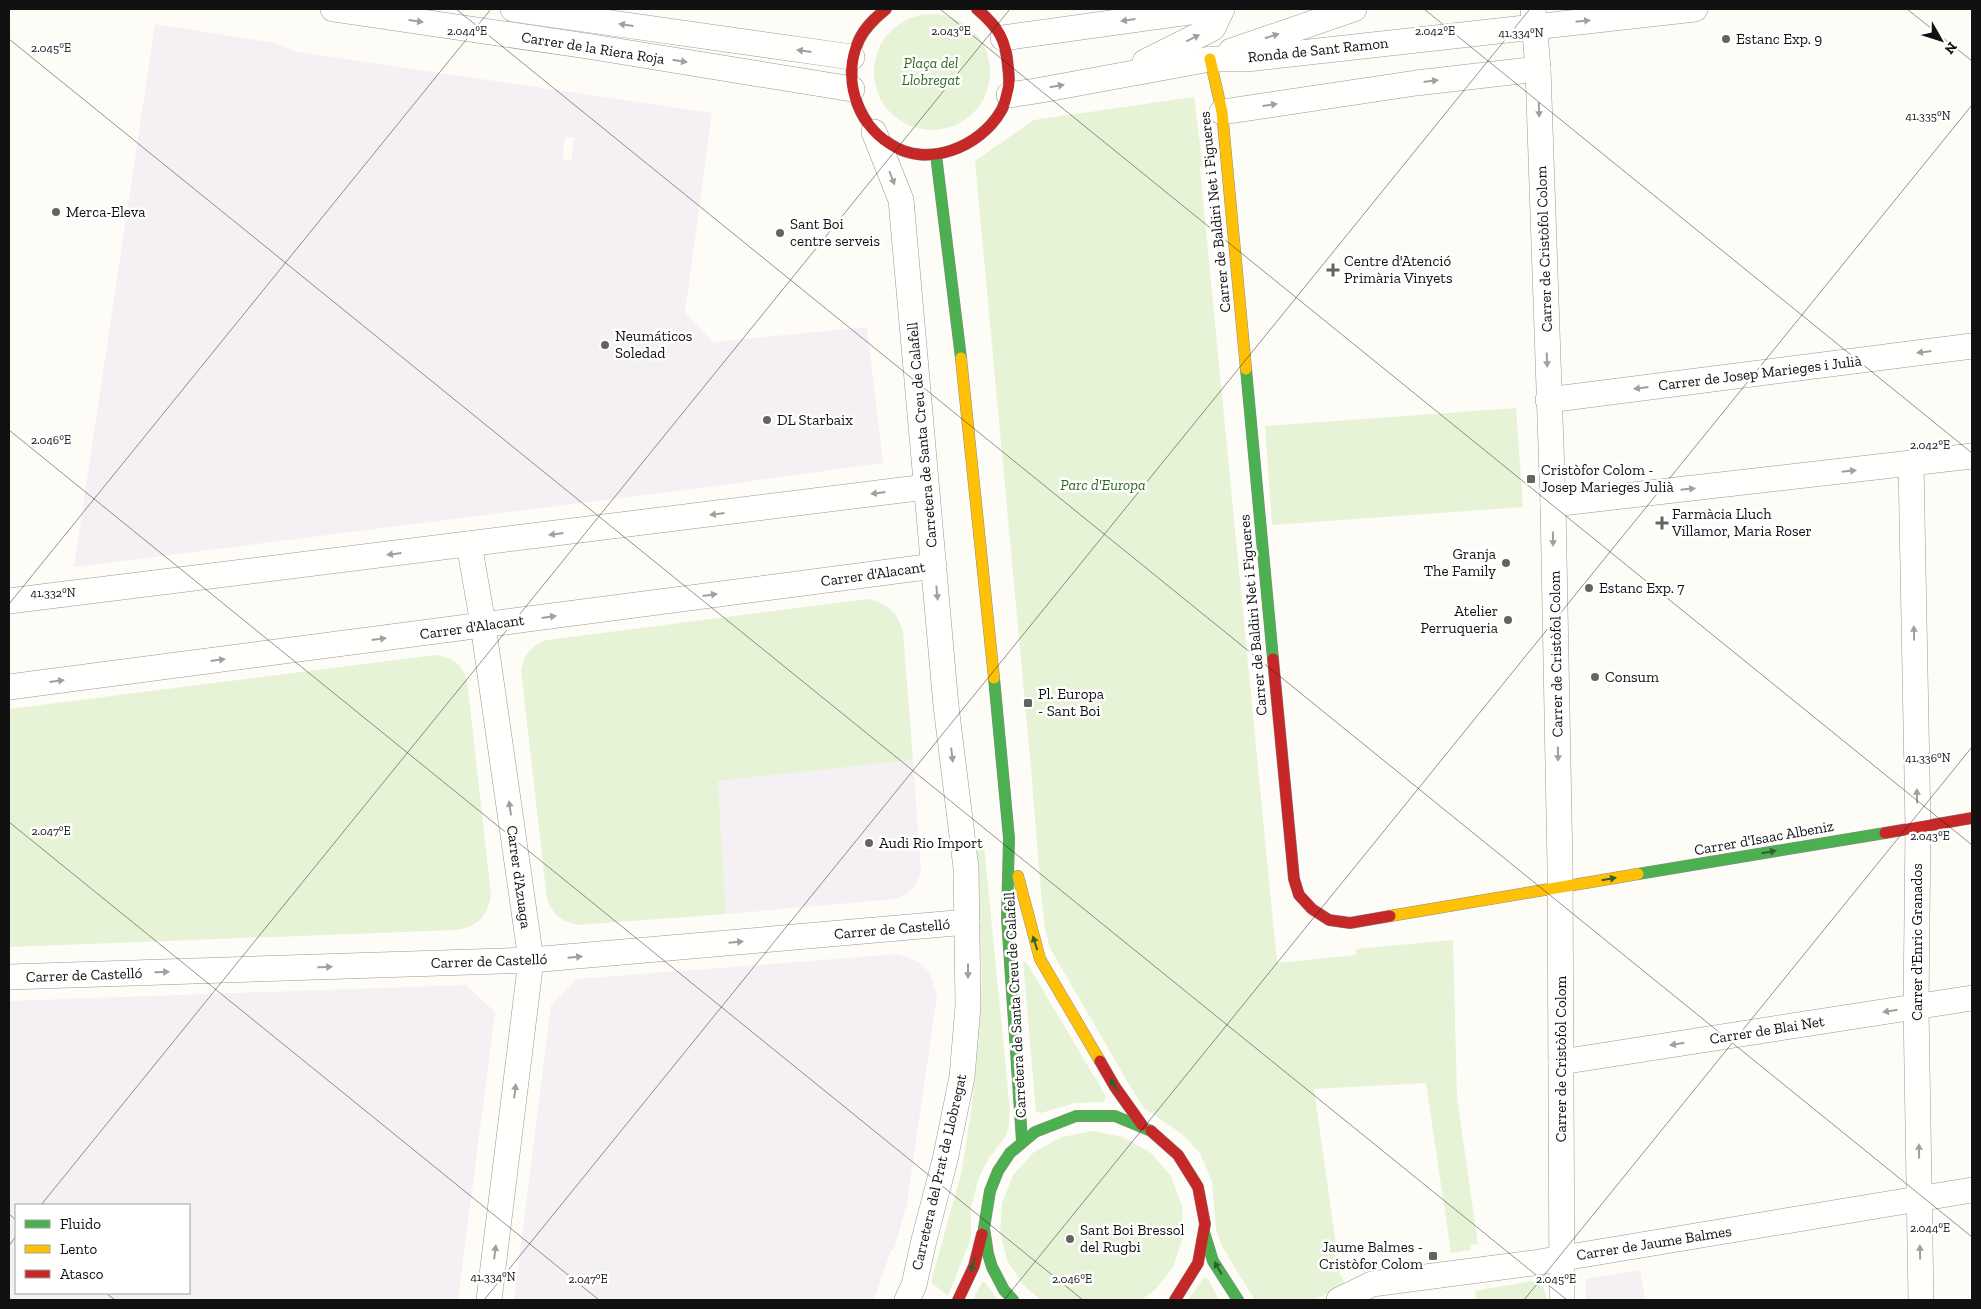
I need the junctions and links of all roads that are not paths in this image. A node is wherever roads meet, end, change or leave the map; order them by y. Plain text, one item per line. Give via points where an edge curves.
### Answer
1 (333, 9) edge
2 (513, 9) edge
3 (977, 9) edge
4 (1211, 9) edge
5 (1222, 9) edge
6 (1354, 9) edge
7 (1695, 9) edge
8 (877, 12) edge
9 (1534, 17) edge
10 (1003, 38) junction
11 (852, 57) junction
12 (1210, 59) junction
13 (1538, 69) junction
14 (1118, 75) junction
15 (852, 89) junction
16 (1009, 95) junction
17 (1222, 112) junction
18 (874, 132) junction
19 (936, 155) junction
20 (1972, 346) edge
21 (1548, 400) junction
22 (1972, 456) edge
23 (1911, 464) junction
24 (926, 487) junction
25 (1553, 504) junction
26 (470, 544) junction
27 (934, 566) junction
28 (9, 601) edge
29 (483, 626) junction
30 (9, 688) edge
31 (1972, 818) edge
32 (1918, 826) junction
33 (1009, 838) junction
34 (1561, 887) junction
35 (967, 922) junction
36 (531, 960) junction
37 (9, 977) edge
38 (1972, 998) edge
39 (1916, 1007) junction
40 (1561, 1062) junction
41 (1142, 1125) junction
42 (1022, 1141) junction
43 (1972, 1190) edge
44 (1920, 1200) junction
45 (984, 1228) junction
46 (1204, 1232) junction
47 (1563, 1258) junction
48 (489, 1300) edge
49 (907, 1300) edge
50 (958, 1300) edge
51 (1013, 1300) edge
52 (1175, 1300) edge
53 (1238, 1300) edge
54 (1339, 1300) edge
55 (1562, 1300) edge
56 (1921, 1300) edge

1 -> 15 street, Carrer de la Riera Roja
11 -> 2 street, Carrer de la Riera Roja
3 - 10 street via 998,28
4 -> 10 street
14 -> 5 street via 1213,28
12 -> 6 street, Ronda de Sant Ramon
9 -> 7 street, Ronda de Sant Ramon
8 - 11 street via 859,37
9 - 12 street, Ronda de Sant Ramon via 1247,59
9 - 13 street, Carrer de Cristòfol Colom
10 - 16 street via 1011,68
11 - 15 street
12 - 14 street, Ronda de Sant Ramon
12 - 17 street, Carrer de Baldiri Net i Figueres
17 -> 13 street
13 -> 21 street, Carrer de Cristòfol Colom
16 -> 14 street, Ronda de Sant Ramon
15 - 18 street via 860,113
16 - 19 street via 1003,110 981,138 964,148
17 - 34 street, Carrer de Baldiri Net i Figueres via 1268,615 1294,879 1299,896 1329,920 1350,923
18 - 19 street via 897,148
18 -> 24 street, Carretera de Santa Creu de Calafell via 901,200
19 - 33 street, Carretera de Santa Creu de Calafell via 970,434
20 -> 21 street, Carrer de Josep Marieges i Julià
21 - 25 street, Carrer de Cristòfol Colom
22 - 23 street
25 -> 23 street
32 -> 23 street, Carrer d'Enric Granados
24 -> 26 street
24 - 27 street, Carretera de Santa Creu de Calafell
25 -> 34 street, Carrer de Cristòfol Colom
26 -> 28 street
26 - 29 street, Carrer d'Azuaga
29 -> 27 street, Carrer d'Alacant
27 -> 35 street, Carretera de Santa Creu de Calafell via 946,706 966,868
30 -> 29 street, Carrer d'Alacant
36 -> 29 street, Carrer d'Azuaga
31 - 32 street, Carrer d'Isaac Albeniz
34 -> 32 street, Carrer d'Isaac Albeniz
32 - 39 street, Carrer d'Enric Granados
41 -> 33 street, Carretera de Santa Creu de Calafell via 1115,1087 1040,958
33 - 42 street, Carretera de Santa Creu de Calafell via 1007,918
34 - 40 street, Carrer de Cristòfol Colom
36 -> 35 street, Carrer de Castelló
35 -> 49 street, Carretera del Prat de Llobregat via 968,1006 962,1077 945,1160 914,1285
37 -> 36 street, Carrer de Castelló
48 -> 36 street, Carrer d'Azuaga
38 - 39 street, Carrer de Blai Net
39 -> 40 street, Carrer de Blai Net
44 -> 39 street, Carrer d'Enric Granados
40 - 47 street, Carrer de Cristòfol Colom
41 - 42 street via 1107,1115 1080,1115 1053,1122
41 - 46 street via 1167,1142 1190,1169 1201,1197
42 - 45 street via 995,1176 986,1201
43 - 44 street, Carrer de Jaume Balmes
44 - 47 street, Carrer de Jaume Balmes
56 -> 44 street, Carrer d'Enric Granados
45 -> 50 street via 974,1266
45 - 51 street via 991,1265
46 - 52 street via 1192,1276
53 -> 46 street via 1214,1261
47 - 54 street, Carrer de Jaume Balmes via 1372,1284
47 - 55 street, Carrer de Cristòfol Colom

